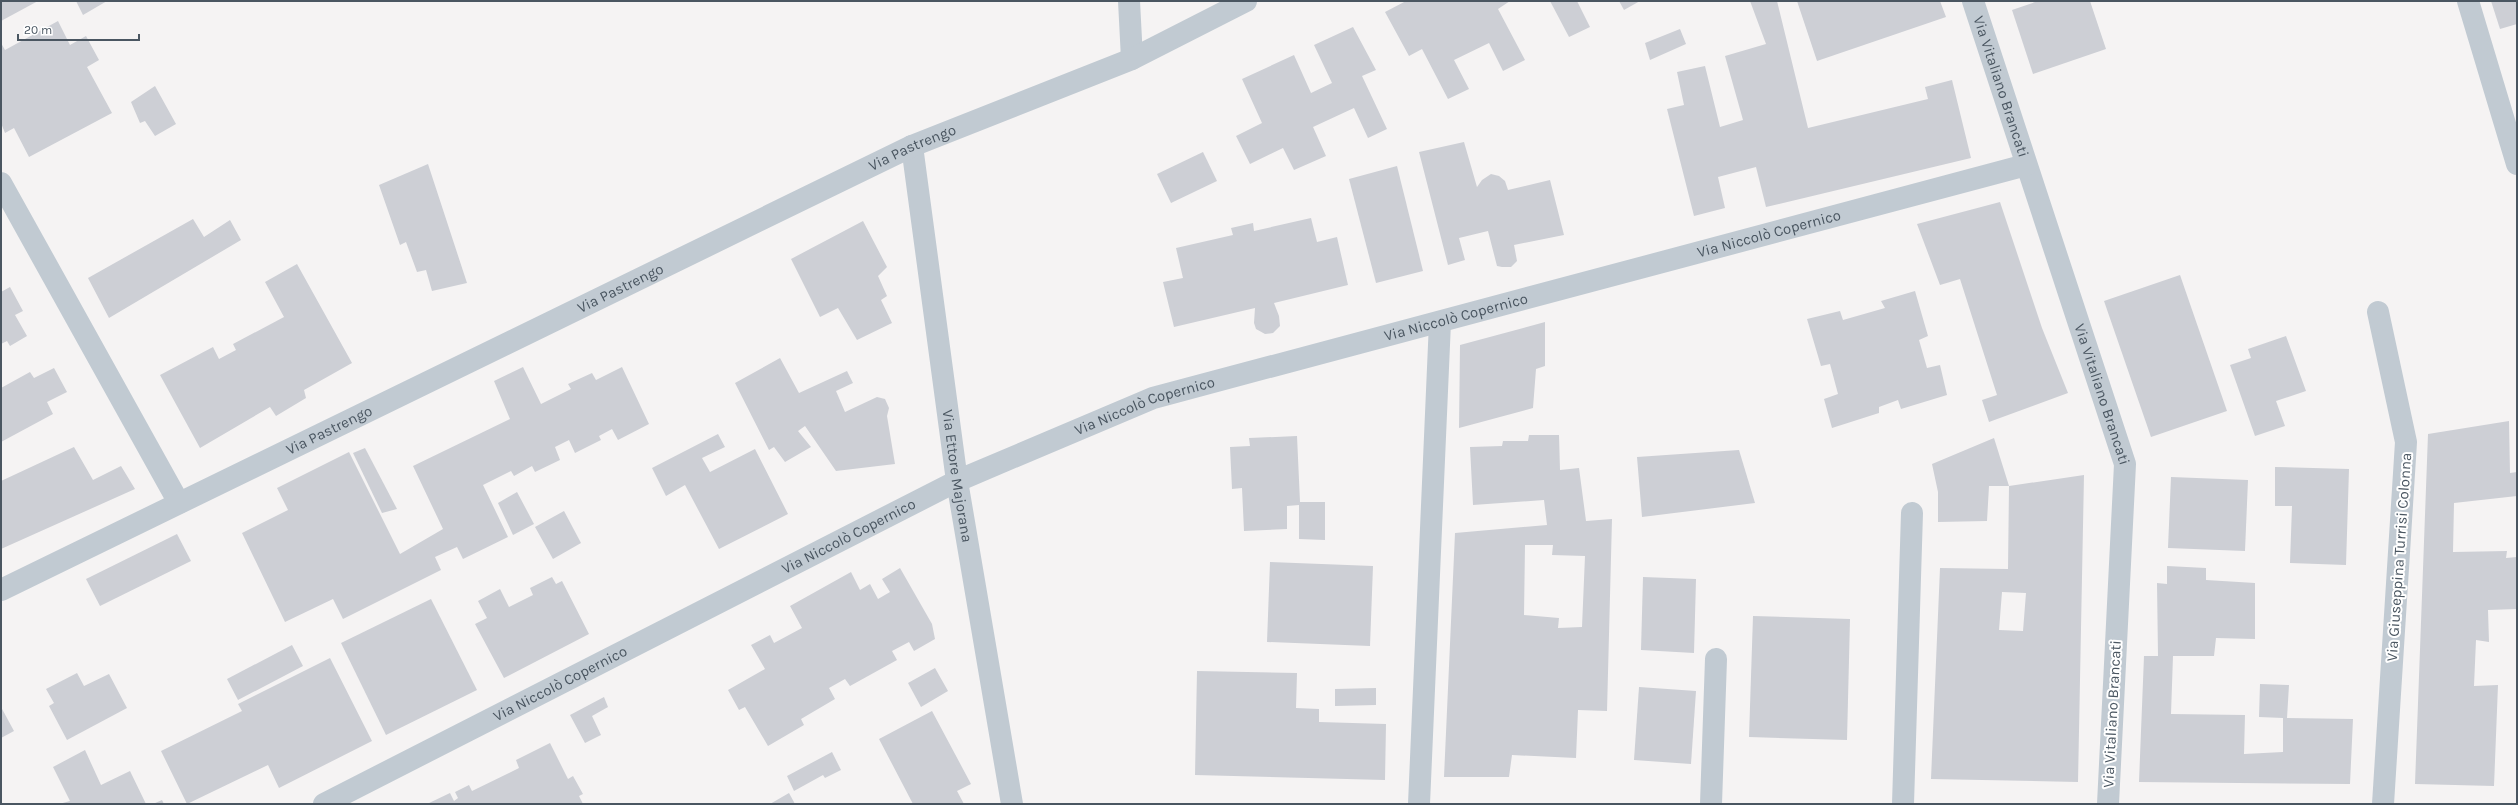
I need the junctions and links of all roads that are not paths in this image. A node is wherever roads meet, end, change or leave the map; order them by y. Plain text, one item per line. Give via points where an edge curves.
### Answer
1 (1129, 1) edge
2 (1246, 1) edge
3 (1973, 1) edge
4 (2468, 1) edge
5 (1132, 59) junction
6 (912, 146) junction
7 (2517, 164) edge
8 (2026, 165) junction
9 (1, 183) edge
10 (2378, 312) dead end
11 (1440, 322) junction
12 (957, 482) junction
13 (179, 503) junction
14 (1912, 513) dead end
15 (1, 590) edge
16 (1716, 659) dead end
17 (324, 804) edge
18 (1012, 804) edge
19 (1419, 804) edge
20 (1711, 804) edge
21 (1903, 804) edge
22 (2108, 804) edge
23 (2383, 804) edge

1 - 5 street
2 - 5 street, Via Pastrengo
3 - 8 street, Via Vitaliano Brancati
4 - 7 street
5 - 6 street, Via Pastrengo
6 - 12 street, Via Ettore Majorana
6 - 13 street, Via Pastrengo
8 - 11 street, Via Niccolò Copernico
8 - 22 street, Via Vitaliano Brancati via 2125,464
9 - 13 street
10 - 23 street, Via Giuseppina Turrisi Colonna via 2406,442
11 - 12 street, Via Niccolò Copernico via 1153,398
11 - 19 street
12 - 17 street, Via Niccolò Copernico
12 - 18 street, Via Ettore Majorana
13 - 15 street, Via Pastrengo
14 - 21 street
16 - 20 street

